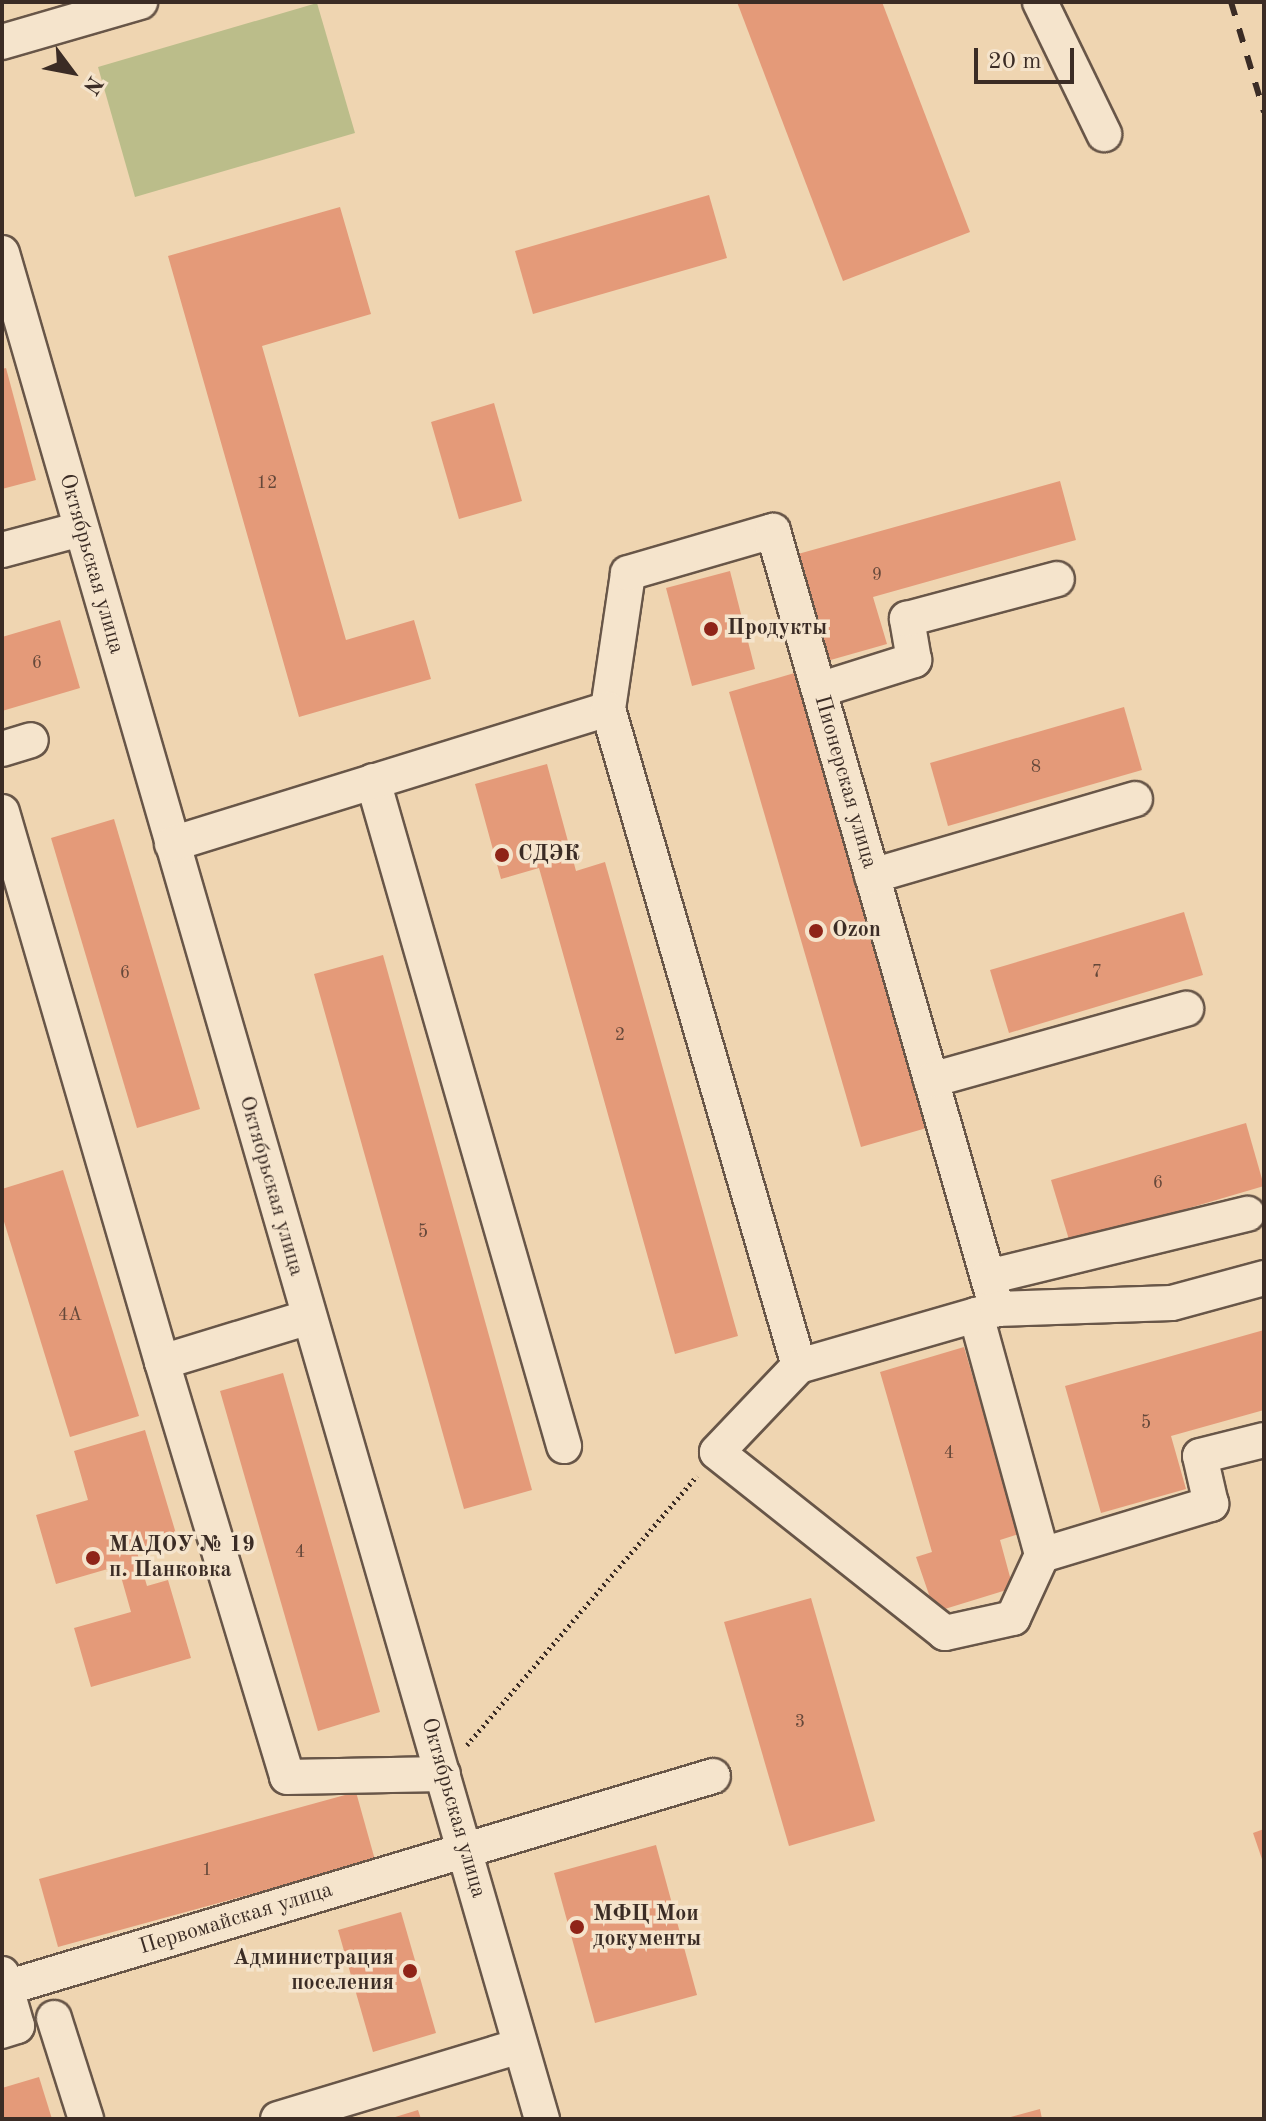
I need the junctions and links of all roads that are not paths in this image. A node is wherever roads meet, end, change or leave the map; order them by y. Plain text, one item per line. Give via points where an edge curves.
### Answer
1 (140, 2) edge
2 (1040, 2) edge
3 (85, 10) edge
4 (2, 42) edge
5 (1104, 134) dead end
6 (5, 271) edge
7 (81, 529) junction
8 (2, 550) edge
9 (1057, 579) dead end
10 (819, 690) junction
11 (608, 709) junction
12 (373, 781) junction
13 (1135, 799) dead end
14 (2, 812) edge
15 (172, 844) junction
16 (872, 876) junction
17 (1186, 1009) dead end
18 (931, 1080) junction
19 (1247, 1214) dead end
20 (1264, 1278) edge
21 (987, 1301) junction
22 (309, 1317) junction
23 (162, 1362) junction
24 (799, 1366) junction
25 (1264, 1440) edge
26 (564, 1446) dead end
27 (1042, 1555) junction
28 (443, 1774) junction
29 (713, 1776) dead end
30 (465, 1850) junction
31 (4, 1981) edge
32 (54, 2018) dead end
33 (2, 2031) edge
34 (520, 2046) junction
35 (86, 2119) edge
36 (278, 2119) edge
37 (542, 2119) edge

1 - 3 street
2 - 5 street
3 - 4 street
6 - 7 street, Октябрьская улица
7 - 8 street
7 - 15 street, Октябрьская улица
9 - 10 street via 907,619 914,660
10 - 11 street, Пионерская улица via 773,531 628,573
10 - 16 street, Пионерская улица
11 - 12 street
11 - 24 street
12 - 15 street
12 - 26 street
13 - 16 street
14 - 23 street
15 - 22 street, Октябрьская улица
16 - 18 street, Пионерская улица
17 - 18 street
18 - 21 street, Пионерская улица
19 - 21 street
20 - 21 street via 1172,1303
21 - 24 street
21 - 27 street, Пионерская улица
22 - 23 street
22 - 28 street, Октябрьская улица
23 - 28 street via 287,1777
24 - 27 street via 717,1452 945,1633 1013,1618
25 - 27 street via 1200,1456 1211,1504
28 - 30 street, Октябрьская улица
29 - 30 street, Первомайская улица
30 - 31 street, Первомайская улица
30 - 34 street, Октябрьская улица
31 - 33 street via 17,2026
32 - 35 street
34 - 36 street
34 - 37 street, Октябрьская улица

